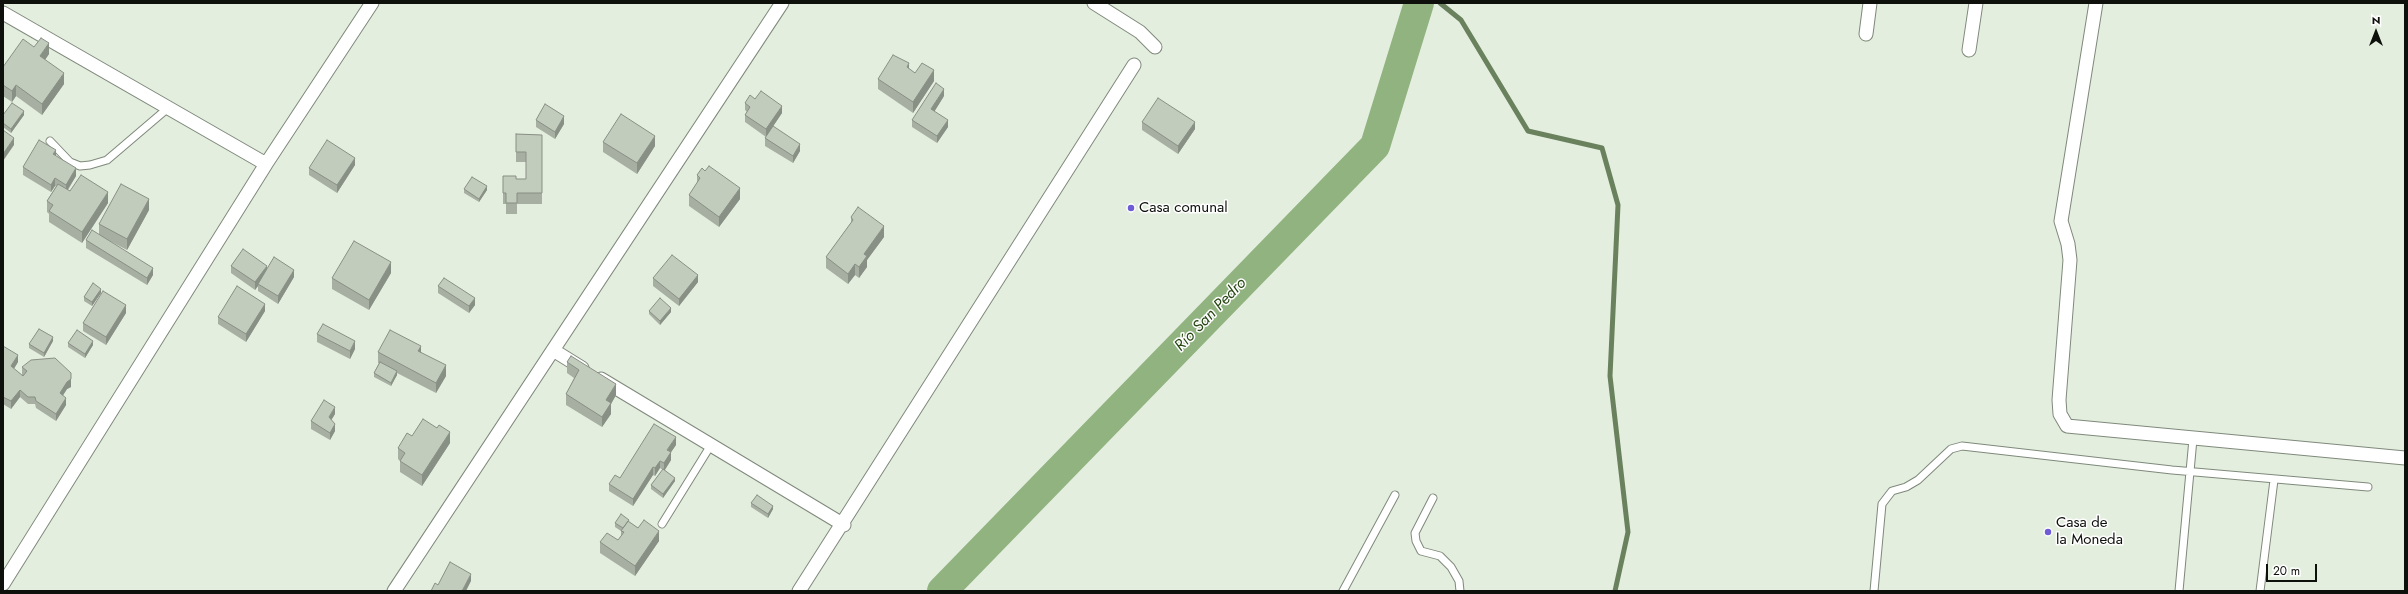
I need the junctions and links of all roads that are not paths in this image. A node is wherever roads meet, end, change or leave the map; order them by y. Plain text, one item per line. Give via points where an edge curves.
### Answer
1 (372, 3) edge
2 (782, 3) edge
3 (1094, 3) edge
4 (1870, 3) edge
5 (1976, 3) edge
6 (2096, 3) edge
7 (3, 13) edge
8 (1866, 34) dead end
9 (1155, 47) dead end
10 (1969, 50) dead end
11 (1134, 65) dead end
12 (168, 108) junction
13 (50, 141) dead end
14 (266, 164) junction
15 (553, 350) junction
16 (2193, 439) junction
17 (711, 445) junction
18 (2405, 458) edge
19 (2191, 471) junction
20 (2274, 480) junction
21 (2368, 487) dead end
22 (1395, 496) dead end
23 (1433, 498) dead end
24 (662, 524) dead end
25 (844, 525) junction
26 (3, 585) edge
27 (9, 591) edge
28 (394, 591) edge
29 (799, 591) edge
30 (1344, 591) edge
31 (1460, 591) edge
32 (1874, 591) edge
33 (2179, 591) edge
34 (2260, 591) edge

1 - 14 street
2 - 15 street
3 - 9 street via 1140,32
4 - 8 street
5 - 10 street
6 - 16 street via 2061,221 2070,260 2060,414 2067,426
7 - 12 street
11 - 25 street
12 - 13 lane via 106,160 90,165 80,166 70,162
12 - 14 street
14 - 26 street
15 - 17 street
15 - 28 street
16 - 18 street
16 - 19 lane
17 - 24 lane
17 - 25 street
19 - 20 lane
19 - 32 lane via 1962,446 1951,449 1918,480 1892,491 1882,504
19 - 33 lane
20 - 21 lane
20 - 34 lane
22 - 30 lane
23 - 31 lane via 1415,533 1416,541 1421,551 1440,556 1451,567
25 - 29 street
26 - 27 street

